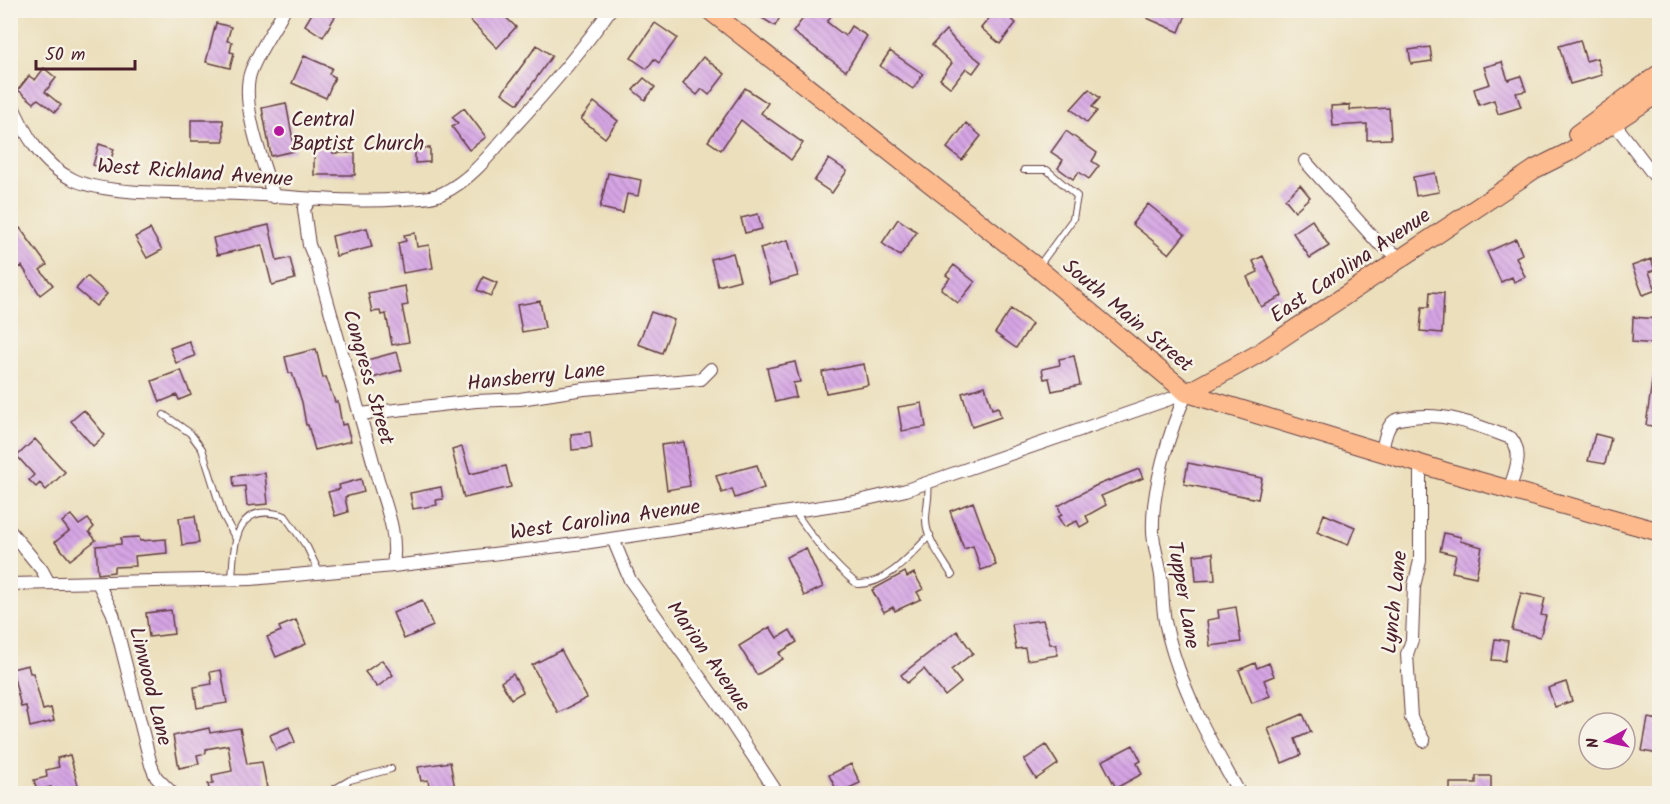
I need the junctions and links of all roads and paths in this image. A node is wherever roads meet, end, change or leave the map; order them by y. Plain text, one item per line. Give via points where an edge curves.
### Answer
1 (284, 10) edge
2 (610, 10) edge
3 (709, 10) edge
4 (1659, 73) edge
5 (1659, 92) edge
6 (10, 100) edge
7 (1614, 123) junction
8 (1305, 161) dead end
9 (1535, 169) junction
10 (1024, 170) dead end
11 (1659, 183) edge
12 (274, 197) junction
13 (310, 200) junction
14 (1402, 258) junction
15 (1037, 268) junction
16 (711, 369) dead end
17 (1187, 393) junction
18 (360, 414) junction
19 (164, 415) dead end
20 (1382, 451) junction
21 (1420, 463) junction
22 (928, 482) junction
23 (1509, 490) junction
24 (794, 512) junction
25 (10, 531) edge
26 (1659, 532) edge
27 (930, 535) junction
28 (237, 539) junction
29 (613, 539) junction
30 (393, 566) junction
31 (320, 573) junction
32 (952, 576) dead end
33 (232, 580) junction
34 (49, 583) junction
35 (10, 584) edge
36 (98, 584) junction
37 (1424, 741) dead end
38 (392, 769) dead end
39 (173, 794) edge
40 (326, 794) edge
41 (778, 794) edge
42 (1240, 794) edge

1 - 12 street via 250,71 247,90
2 - 13 street, West Richland Avenue via 562,75 464,181 427,198
3 - 15 main road, South Main Street
4 - 9 main road, East Carolina Avenue
5 - 7 main road, East Carolina Avenue
6 - 12 street, West Richland Avenue via 39,153 56,170 75,180 148,191
7 - 9 main road, East Carolina Avenue
7 - 11 street
8 - 14 street via 1378,243
9 - 14 main road, East Carolina Avenue
10 - 15 lane via 1047,170 1077,196 1072,219
12 - 13 street, West Richland Avenue
13 - 18 street, Congress Street via 304,209 309,245
14 - 17 main road, East Carolina Avenue via 1256,355
15 - 17 main road, South Main Street
16 - 18 street, Hansberry Lane via 701,379
17 - 20 main road, South Main Street
17 - 22 street, West Carolina Avenue
17 - 42 street, Tupper Lane via 1172,425 1157,490 1153,530 1163,610 1173,654 1188,690
18 - 30 street, Congress Street via 394,529
19 - 28 lane via 190,433 202,449 223,515
20 - 21 main road, South Main Street
20 - 23 street via 1393,422 1426,415 1455,418 1511,438 1517,445 1517,464
21 - 23 main road, South Main Street
21 - 37 street, Lynch Lane via 1420,561 1414,586 1412,640 1407,654 1411,718
22 - 24 street, West Carolina Avenue via 854,502
22 - 27 lane via 926,521
23 - 26 main road, South Main Street
24 - 27 lane via 838,569 857,584 875,581 906,560
24 - 29 street, West Carolina Avenue
25 - 34 street
27 - 32 lane
28 - 31 lane via 245,520 253,513 285,516
28 - 33 lane
29 - 30 street, West Carolina Avenue
29 - 41 street, Marion Avenue via 630,580
30 - 31 street, West Carolina Avenue
31 - 33 street, West Carolina Avenue
33 - 36 street, West Carolina Avenue
34 - 35 street, West Carolina Avenue
34 - 36 street, West Carolina Avenue
36 - 39 street, Linwood Lane via 113,614 151,765 156,777
38 - 40 lane via 350,780

